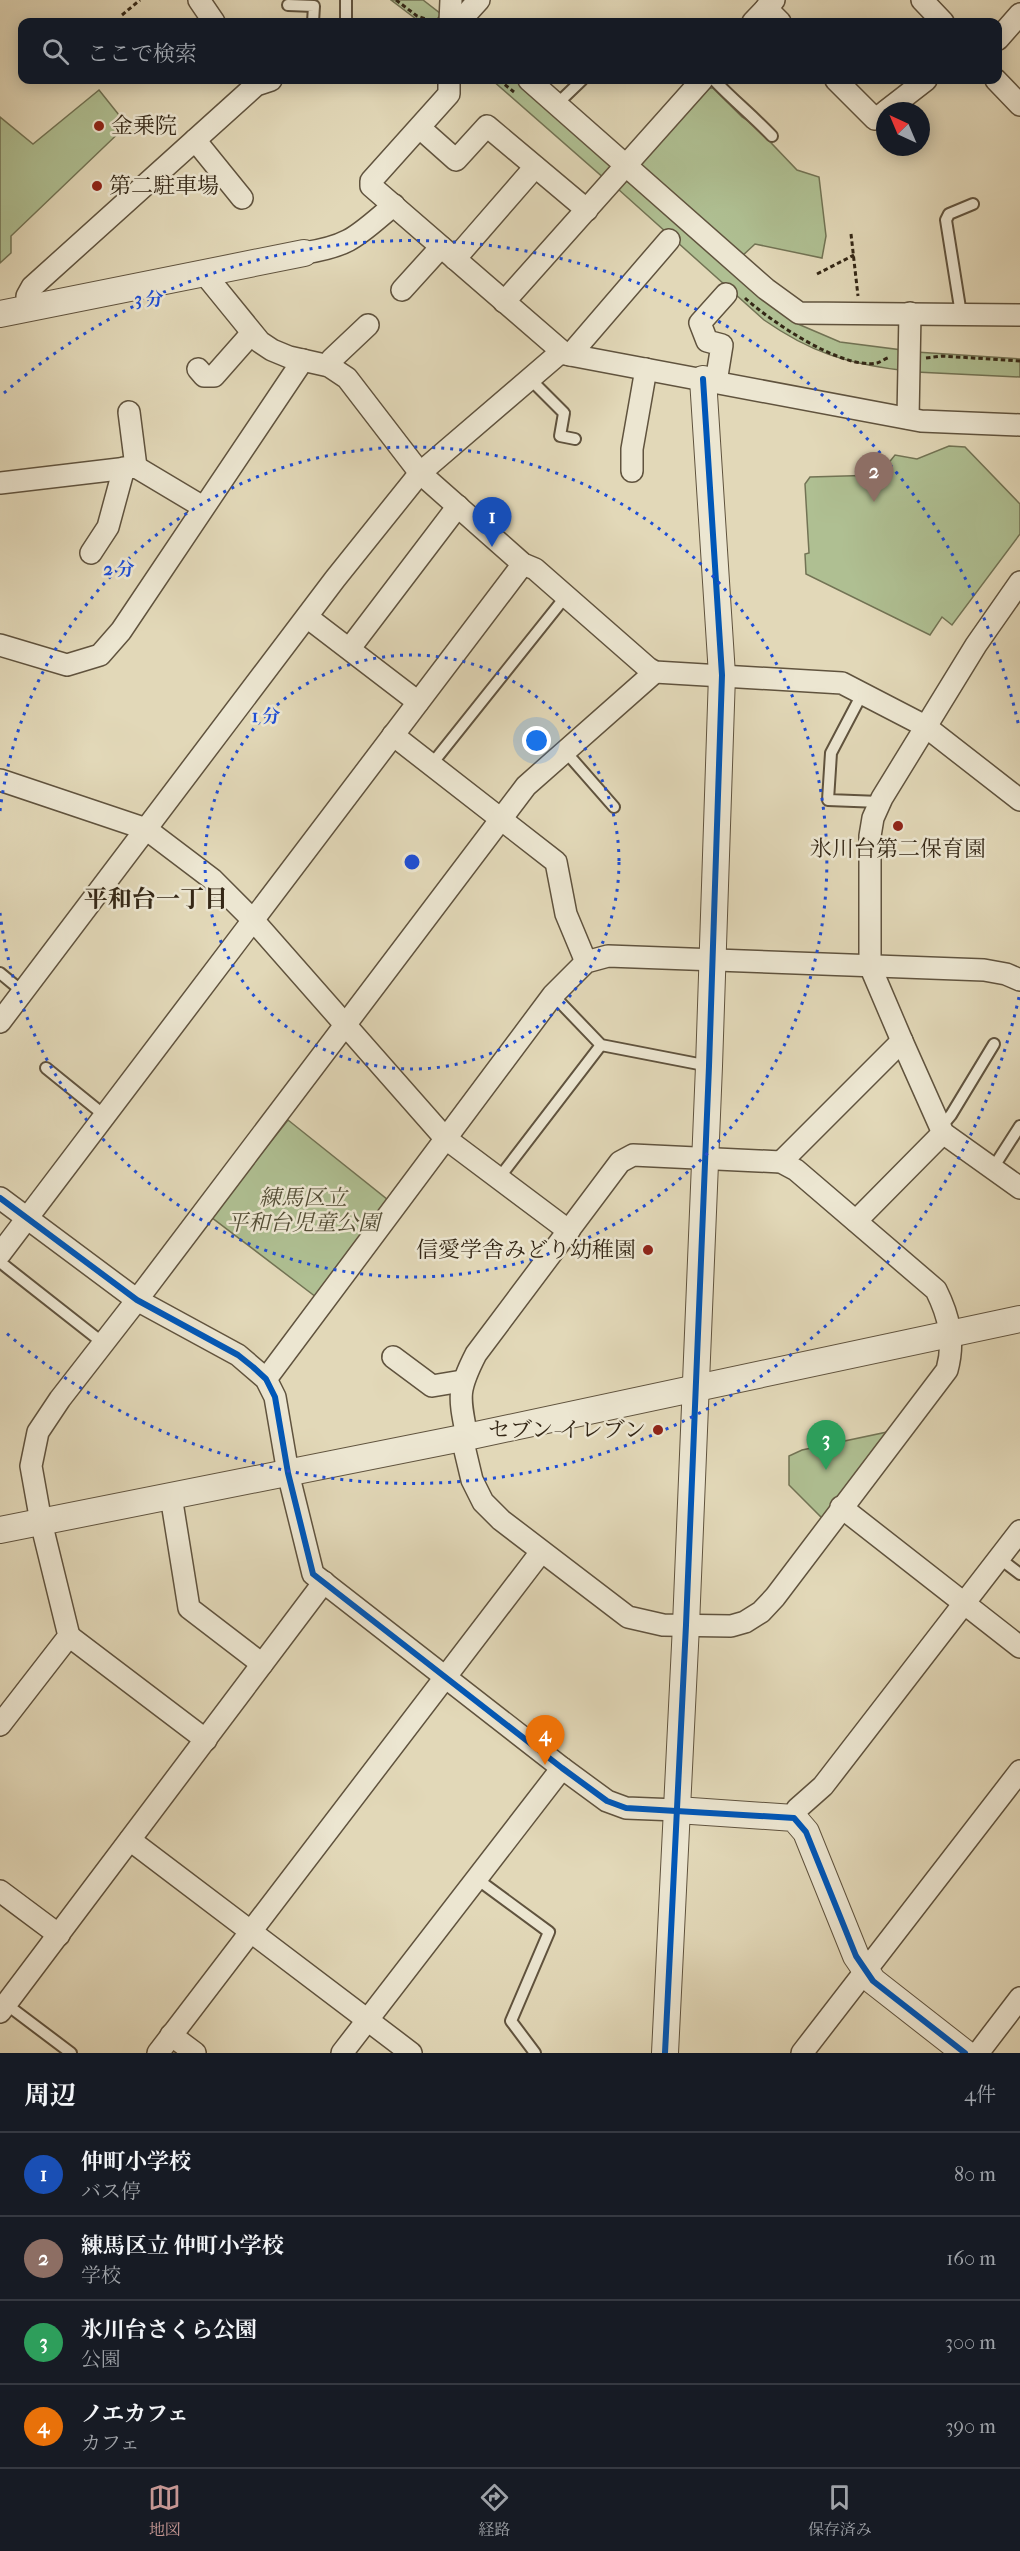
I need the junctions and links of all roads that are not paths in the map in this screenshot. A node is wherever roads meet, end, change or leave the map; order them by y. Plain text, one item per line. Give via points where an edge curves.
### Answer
1 (199, 0) edge
2 (346, 0) edge
3 (451, 0) edge
4 (479, 0) edge
5 (922, 0) edge
6 (288, 4) dead end
7 (1020, 14) edge
8 (211, 18) edge
9 (313, 18) edge
10 (346, 18) edge
11 (451, 18) edge
12 (456, 18) edge
13 (939, 18) edge
14 (1002, 34) edge
15 (257, 84) edge
16 (449, 84) edge
17 (534, 84) edge
18 (578, 84) edge
19 (698, 84) edge
20 (718, 84) edge
21 (840, 84) edge
22 (921, 84) edge
23 (1000, 84) edge
24 (897, 102) edge
25 (557, 104) junction
26 (1020, 105) edge
27 (876, 118) edge
28 (420, 128) junction
29 (772, 136) dead end
30 (195, 140) junction
31 (625, 165) junction
32 (535, 167) junction
33 (242, 198) dead end
34 (973, 204) dead end
35 (394, 205) junction
36 (587, 210) junction
37 (669, 240) dead end
38 (304, 253) joint
39 (448, 253) junction
40 (203, 273) junction
41 (402, 290) dead end
42 (726, 294) dead end
43 (504, 302) junction
44 (28, 307) junction
45 (910, 313) junction
46 (0, 314) edge
47 (961, 314) junction
48 (1020, 315) edge
49 (368, 326) dead end
50 (252, 333) junction
51 (565, 354) junction
52 (303, 360) junction
53 (329, 366) junction
54 (198, 369) dead end
55 (646, 369) junction
56 (531, 380) junction
57 (709, 380) junction
58 (129, 412) dead end
59 (908, 418) junction
60 (1020, 425) edge
61 (575, 439) dead end
62 (130, 467) junction
63 (632, 471) dead end
64 (420, 473) junction
65 (0, 483) edge
66 (458, 506) junction
67 (203, 507) junction
68 (91, 553) dead end
69 (524, 564) junction
70 (1020, 582) edge
71 (566, 596) junction
72 (307, 617) junction
73 (0, 645) edge
74 (350, 648) junction
75 (655, 672) junction
76 (722, 675) junction
77 (862, 694) junction
78 (418, 702) junction
79 (925, 726) junction
80 (393, 735) junction
81 (565, 751) junction
82 (431, 765) junction
83 (0, 780) edge
84 (1020, 800) edge
85 (880, 802) junction
86 (614, 807) dead end
87 (502, 818) junction
88 (146, 829) junction
89 (253, 920) junction
90 (713, 959) junction
91 (586, 962) junction
92 (870, 966) junction
93 (0, 973) edge
94 (1020, 980) edge
95 (23, 992) junction
96 (553, 995) junction
97 (0, 1022) edge
98 (344, 1025) junction
99 (902, 1041) junction
100 (994, 1044) dead end
101 (601, 1045) junction
102 (709, 1066) junction
103 (46, 1068) dead end
104 (104, 1115) junction
105 (1020, 1125) edge
106 (942, 1130) junction
107 (445, 1138) junction
108 (705, 1160) junction
109 (781, 1162) junction
110 (993, 1168) junction
111 (499, 1178) junction
112 (1020, 1188) edge
113 (0, 1198) edge
114 (26, 1217) junction
115 (856, 1221) junction
116 (569, 1231) junction
117 (0, 1254) edge
118 (0, 1262) edge
119 (137, 1300) junction
120 (1020, 1319) edge
121 (950, 1334) junction
122 (103, 1343) junction
123 (393, 1357) dead end
124 (266, 1379) junction
125 (462, 1381) junction
126 (696, 1389) junction
127 (464, 1437) junction
128 (288, 1473) junction
129 (171, 1496) junction
130 (841, 1508) junction
131 (41, 1522) junction
132 (0, 1530) edge
133 (1020, 1531) edge
134 (542, 1552) junction
135 (999, 1557) junction
136 (1020, 1574) edge
137 (324, 1582) junction
138 (963, 1604) junction
139 (686, 1625) junction
140 (69, 1636) junction
141 (1020, 1647) edge
142 (262, 1664) junction
143 (445, 1678) junction
144 (0, 1725) edge
145 (206, 1740) junction
146 (562, 1768) junction
147 (1020, 1771) edge
148 (677, 1810) junction
149 (794, 1818) junction
150 (130, 1840) junction
151 (477, 1879) junction
152 (0, 1891) edge
153 (252, 1932) junction
154 (59, 1935) junction
155 (866, 1973) junction
156 (1020, 1998) edge
157 (3, 2008) edge
158 (368, 2020) junction
159 (171, 2035) junction
160 (71, 2053) edge
161 (158, 2053) edge
162 (195, 2053) edge
163 (342, 2053) edge
164 (411, 2053) edge
165 (535, 2053) edge
166 (665, 2053) edge
167 (802, 2053) edge
168 (965, 2053) edge
169 (978, 2053) edge

1 - 8 street
2 - 10 lane
3 - 11 street
4 - 12 street
5 - 13 street
6 - 9 lane via 314,6
7 - 14 street
15 - 30 street
16 - 28 street via 449,94
17 - 25 street
18 - 25 lane
19 - 31 street
20 - 29 lane
21 - 27 street
22 - 24 street
23 - 26 street
25 - 31 street
28 - 32 street via 456,160 487,126
28 - 35 street via 371,181 371,186
30 - 33 street
30 - 44 street via 32,287 27,296
31 - 36 street
31 - 45 street via 766,289 799,313
32 - 36 street
32 - 39 street
34 - 47 lane via 949,214 946,220
35 - 38 street via 352,240 328,250
35 - 39 street
36 - 43 street
37 - 51 street
38 - 40 street
39 - 41 street
39 - 43 street
40 - 44 street
40 - 50 street
42 - 57 street via 700,322 707,341 722,345
43 - 51 street
44 - 46 street
45 - 47 street
45 - 59 street
47 - 48 street
49 - 53 street
50 - 52 street via 272,350
50 - 54 street via 214,376 204,376
51 - 55 street
51 - 56 street
52 - 53 street
52 - 67 street
53 - 64 street via 347,378
55 - 57 street
55 - 63 street
56 - 61 lane via 564,413 560,436
56 - 64 street
57 - 59 street
57 - 76 street
58 - 62 street
59 - 60 street
62 - 65 street
62 - 67 street
62 - 68 street via 108,527
64 - 66 street
64 - 72 street
66 - 69 street
66 - 74 street
67 - 73 street via 121,631 100,655 67,665
69 - 71 street
69 - 78 street
70 - 79 street
71 - 75 street
71 - 82 lane
72 - 74 street
72 - 88 street
74 - 78 street
75 - 76 street
75 - 81 street
76 - 77 street via 842,683
76 - 90 street
77 - 79 street
77 - 85 lane via 831,753 828,800
78 - 80 street
79 - 84 street
79 - 85 street
80 - 82 street
80 - 89 street
81 - 86 lane
81 - 87 street via 526,786
82 - 87 street
83 - 88 street
85 - 92 street via 870,836
87 - 91 street via 556,862 566,914
87 - 98 street
88 - 89 street via 212,879
88 - 95 street
89 - 98 street
89 - 104 street
90 - 91 street via 608,956
90 - 92 street
90 - 102 street
91 - 96 street
92 - 94 street via 984,970
92 - 99 street
93 - 95 lane
95 - 97 street
96 - 101 lane
96 - 107 street
98 - 107 street
98 - 119 street
99 - 106 street
99 - 109 street
100 - 106 lane
101 - 102 lane
101 - 111 lane
102 - 108 street
103 - 104 lane
104 - 114 street
105 - 110 lane
106 - 110 street
106 - 115 street
107 - 111 street
107 - 124 street
108 - 109 street
108 - 116 street via 633,1155 620,1162
108 - 126 street
109 - 115 street
110 - 112 street
111 - 116 street
113 - 114 street
114 - 117 street
114 - 119 street
115 - 121 street via 936,1290 947,1312
116 - 125 street via 476,1354
118 - 122 lane
119 - 122 street
119 - 124 street via 238,1355
120 - 121 street
121 - 126 street
121 - 130 street via 952,1352 947,1370
122 - 131 street via 38,1432 31,1467
123 - 125 street via 432,1386
124 - 128 street via 275,1397
125 - 127 street
126 - 127 street
126 - 139 street
127 - 128 street
127 - 134 street via 472,1480 483,1502
128 - 129 street
128 - 137 street via 313,1574
129 - 131 street
129 - 142 street via 189,1608
130 - 138 street
130 - 139 street via 761,1612 731,1626
131 - 132 street
131 - 140 street
133 - 135 street
134 - 139 street via 628,1617 663,1625
134 - 143 street
135 - 136 lane
135 - 138 street
137 - 142 street
137 - 143 street
138 - 141 street
138 - 149 street via 823,1786 797,1809
139 - 148 street
140 - 144 street
140 - 145 street
142 - 145 street
143 - 146 street
143 - 153 street
145 - 150 street
146 - 148 street via 608,1801 626,1808
146 - 151 street
147 - 155 street
148 - 149 street
148 - 166 street
149 - 155 street via 806,1832
150 - 153 street
150 - 154 street
151 - 158 street
151 - 165 lane via 549,1932 511,2021
152 - 154 street
153 - 158 street
153 - 159 street
154 - 157 street
155 - 167 street
155 - 168 street
156 - 169 street
157 - 160 lane
158 - 163 street
158 - 164 street
159 - 161 street
159 - 162 street

